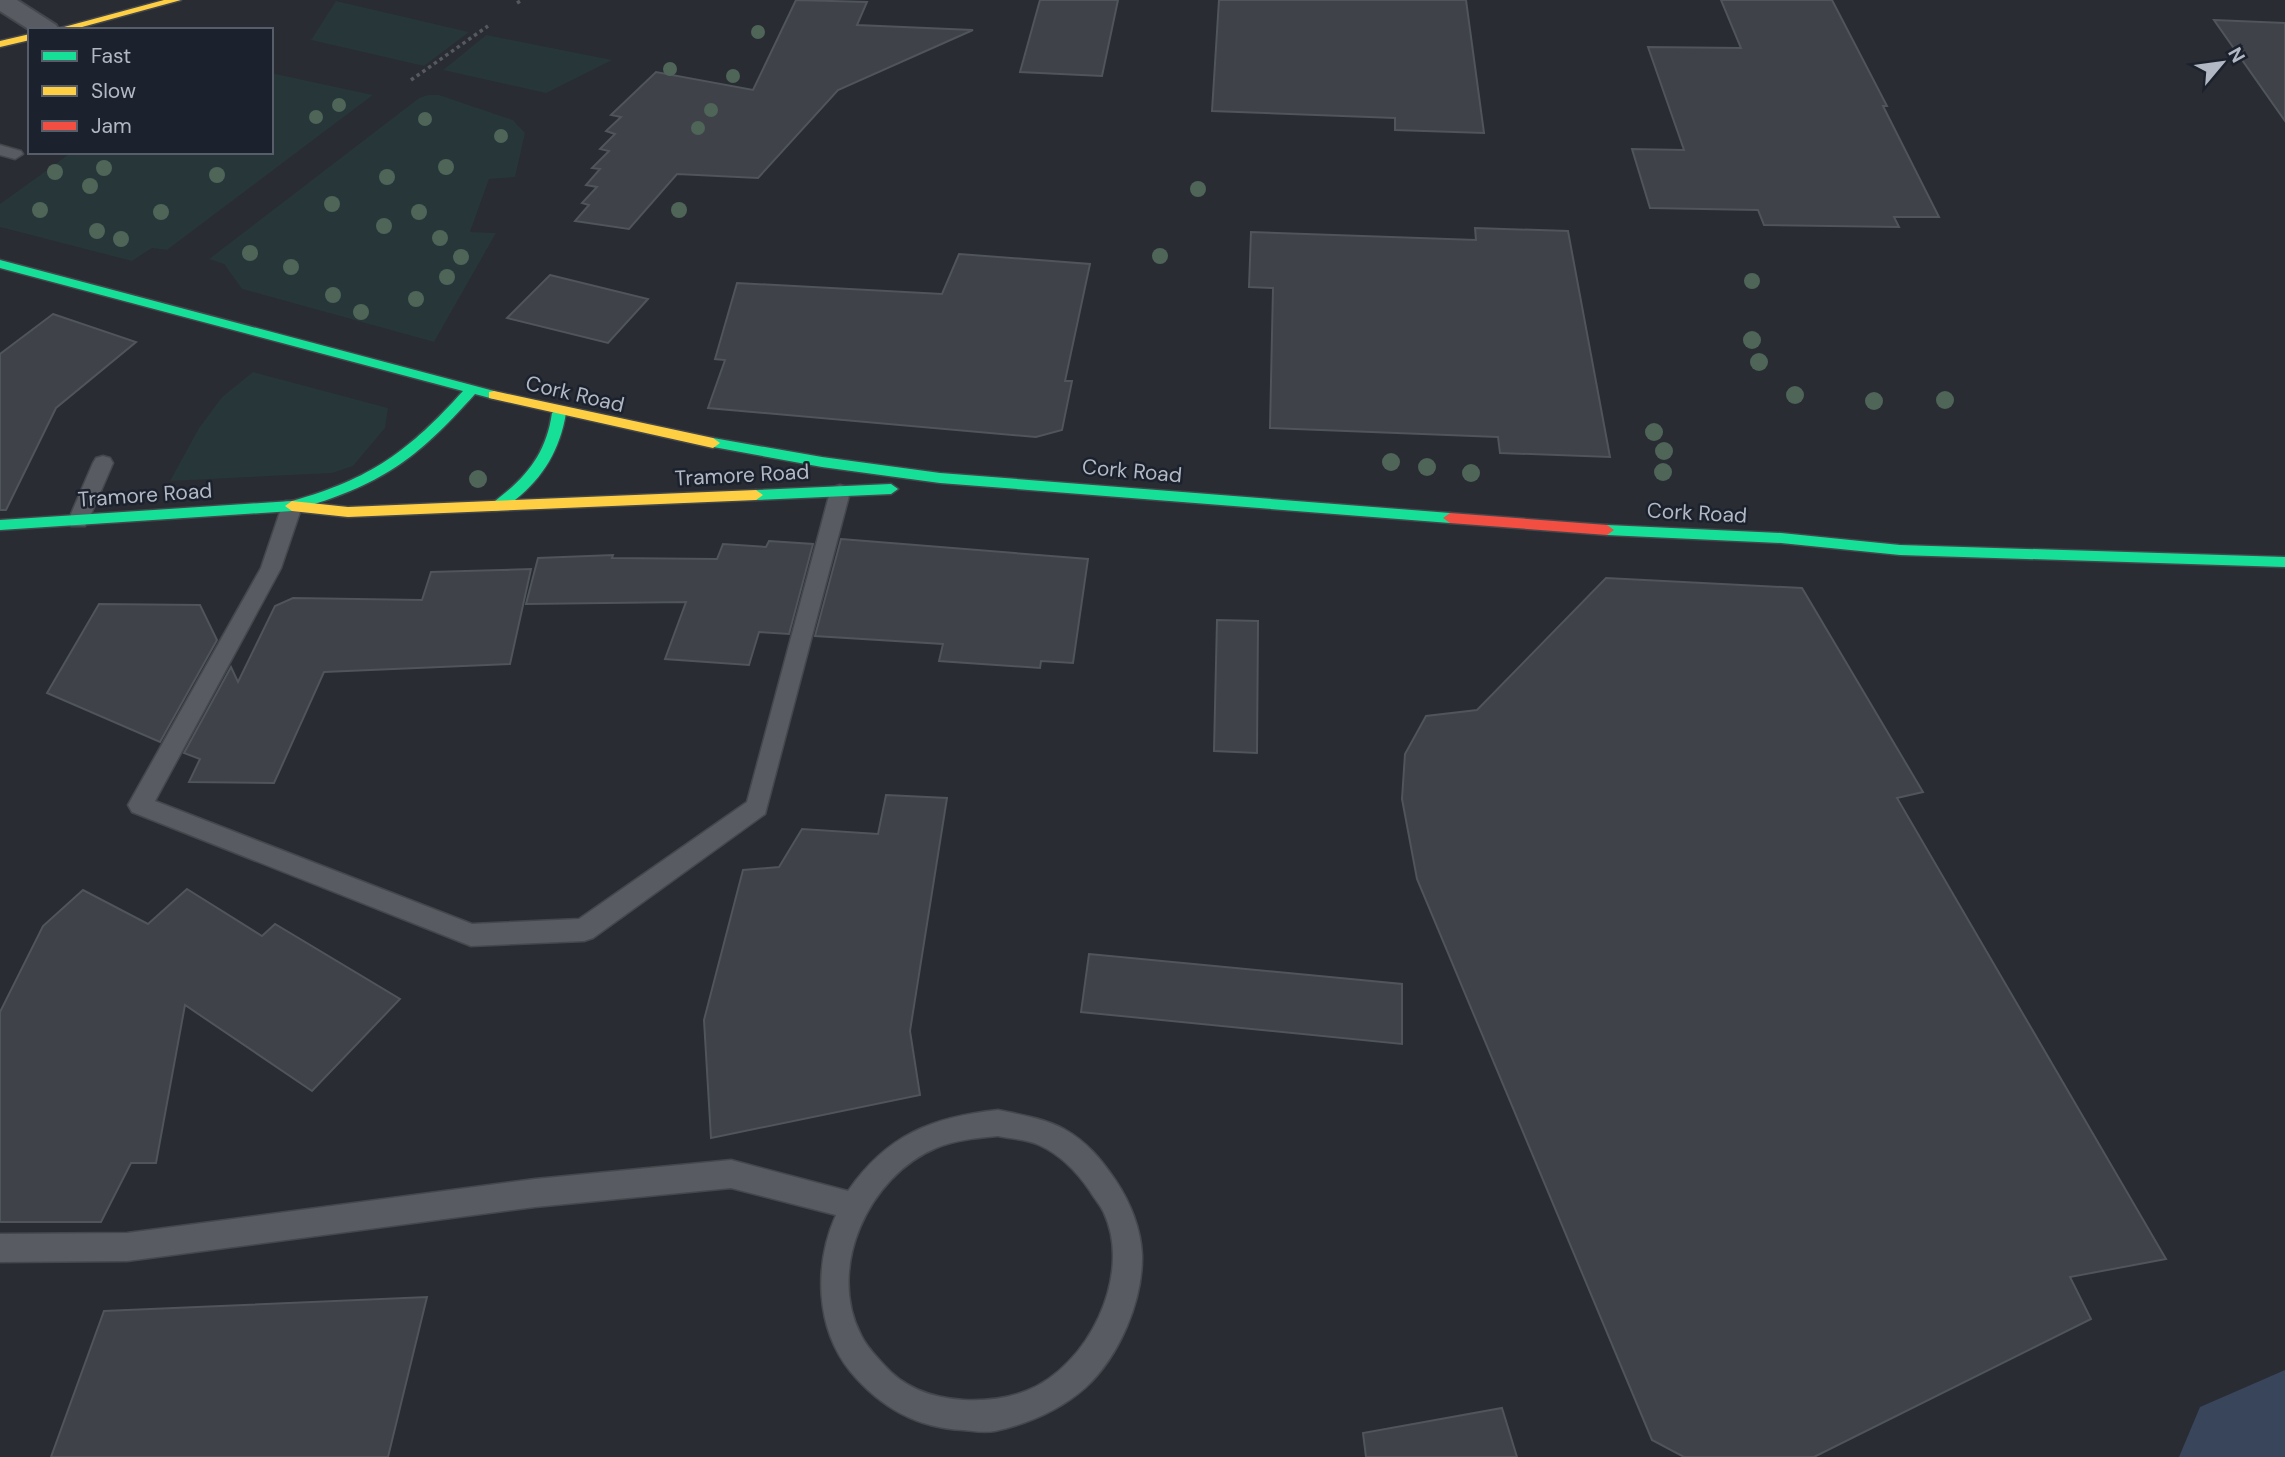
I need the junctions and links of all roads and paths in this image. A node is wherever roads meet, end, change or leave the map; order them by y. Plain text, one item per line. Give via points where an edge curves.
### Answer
1 (0, 0) edge
2 (176, 0) edge
3 (522, 0) edge
4 (517, 3) dead end
5 (488, 26) dead end
6 (44, 28) edge
7 (66, 28) edge
8 (28, 37) edge
9 (0, 44) edge
10 (411, 80) dead end
11 (0, 264) edge
12 (471, 391) junction
13 (559, 413) junction
14 (103, 463) dead end
15 (990, 484) junction
16 (841, 492) junction
17 (292, 506) junction
18 (496, 507) junction
19 (78, 520) junction
20 (0, 525) edge
21 (2285, 562) edge
22 (853, 1206) junction
23 (0, 1248) edge

1 - 6 street
2 - 7 main road
3 - 4 path
5 - 10 path
8 - 9 main road
11 - 12 main road, Cork Road
12 - 13 main road, Cork Road
12 - 17 main road, Tramore Road via 421,446 381,475 330,497
13 - 15 main road, Cork Road via 783,456
13 - 18 main road via 555,443 539,472
14 - 19 lane
15 - 16 main road, Tramore Road
15 - 21 main road, Cork Road via 1900,550
16 - 17 lane via 757,807 584,930 471,935 140,805 271,568
16 - 18 main road, Tramore Road
17 - 18 main road, Tramore Road via 348,512
17 - 19 main road, Tramore Road
19 - 20 main road, Tramore Road
22 - 22 lane via 836,1251 836,1298 849,1343 877,1381 917,1408 965,1419 1015,1412 1060,1390 1097,1355 1119,1311 1129,1266 1122,1222 1105,1183 1076,1152 1040,1132 998,1123 956,1127 915,1143 880,1170
22 - 23 lane via 731,1174 535,1193 127,1247

